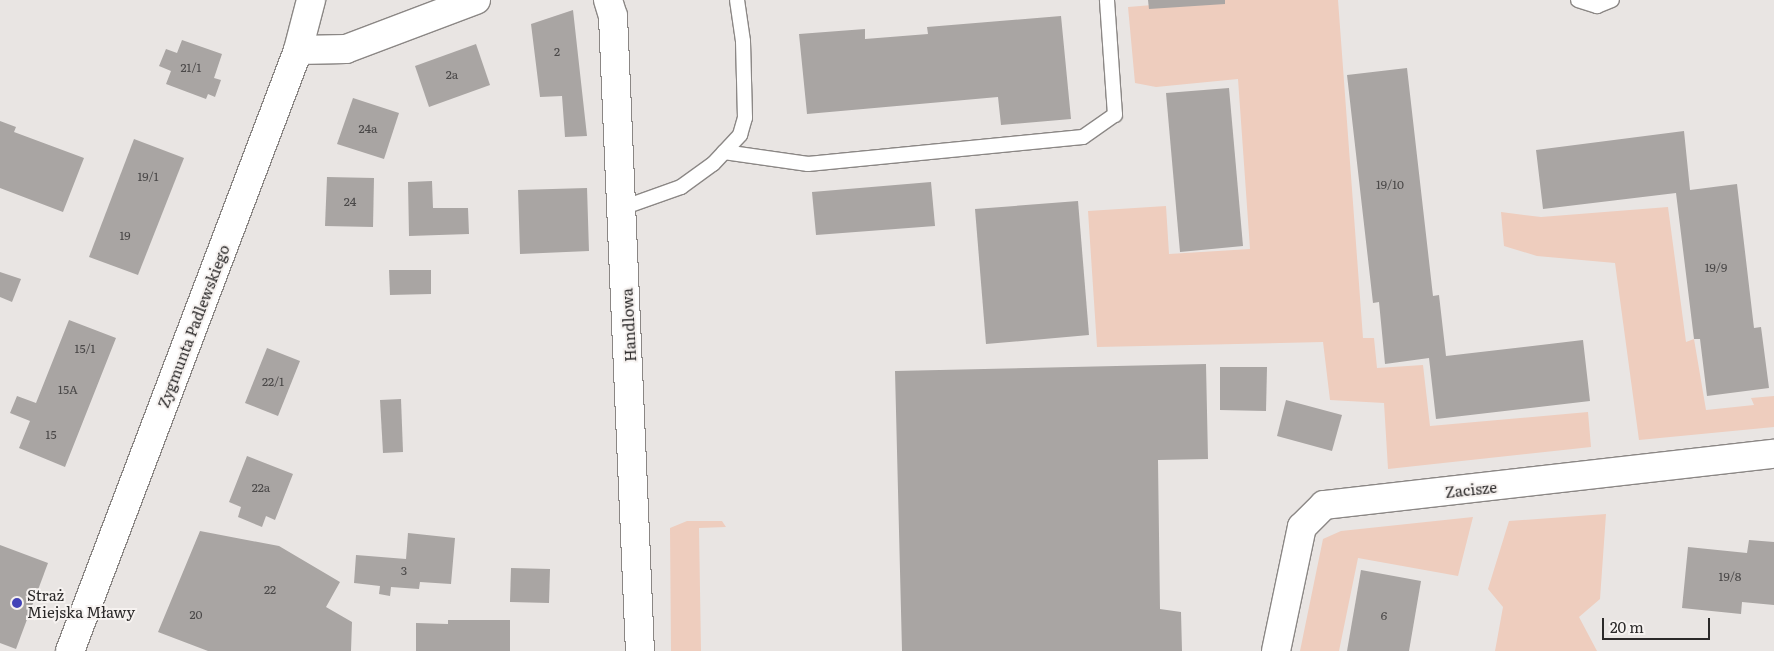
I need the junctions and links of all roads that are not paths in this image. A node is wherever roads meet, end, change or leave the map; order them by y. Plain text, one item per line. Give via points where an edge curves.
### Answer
1 (311, 0) edge
2 (476, 0) edge
3 (608, 0) edge
4 (737, 0) edge
5 (1107, 0) edge
6 (1578, 0) edge
7 (1612, 0) edge
8 (298, 50) junction
9 (724, 152) junction
10 (622, 208) junction
11 (1774, 454) edge
12 (70, 651) edge
13 (640, 651) edge
14 (1276, 651) edge

1 - 8 street, Zygmunta Padlewskiego
2 - 8 street via 346,48
3 - 10 street, Handlowa via 613,16
4 - 9 lane via 744,41 745,118 740,135
5 - 9 lane via 1115,115 1083,137 808,164
6 - 7 lane via 1597,6
8 - 12 street, Zygmunta Padlewskiego
9 - 10 lane via 681,187
10 - 13 street, Handlowa
11 - 14 street, Zacisze via 1324,505 1302,527

